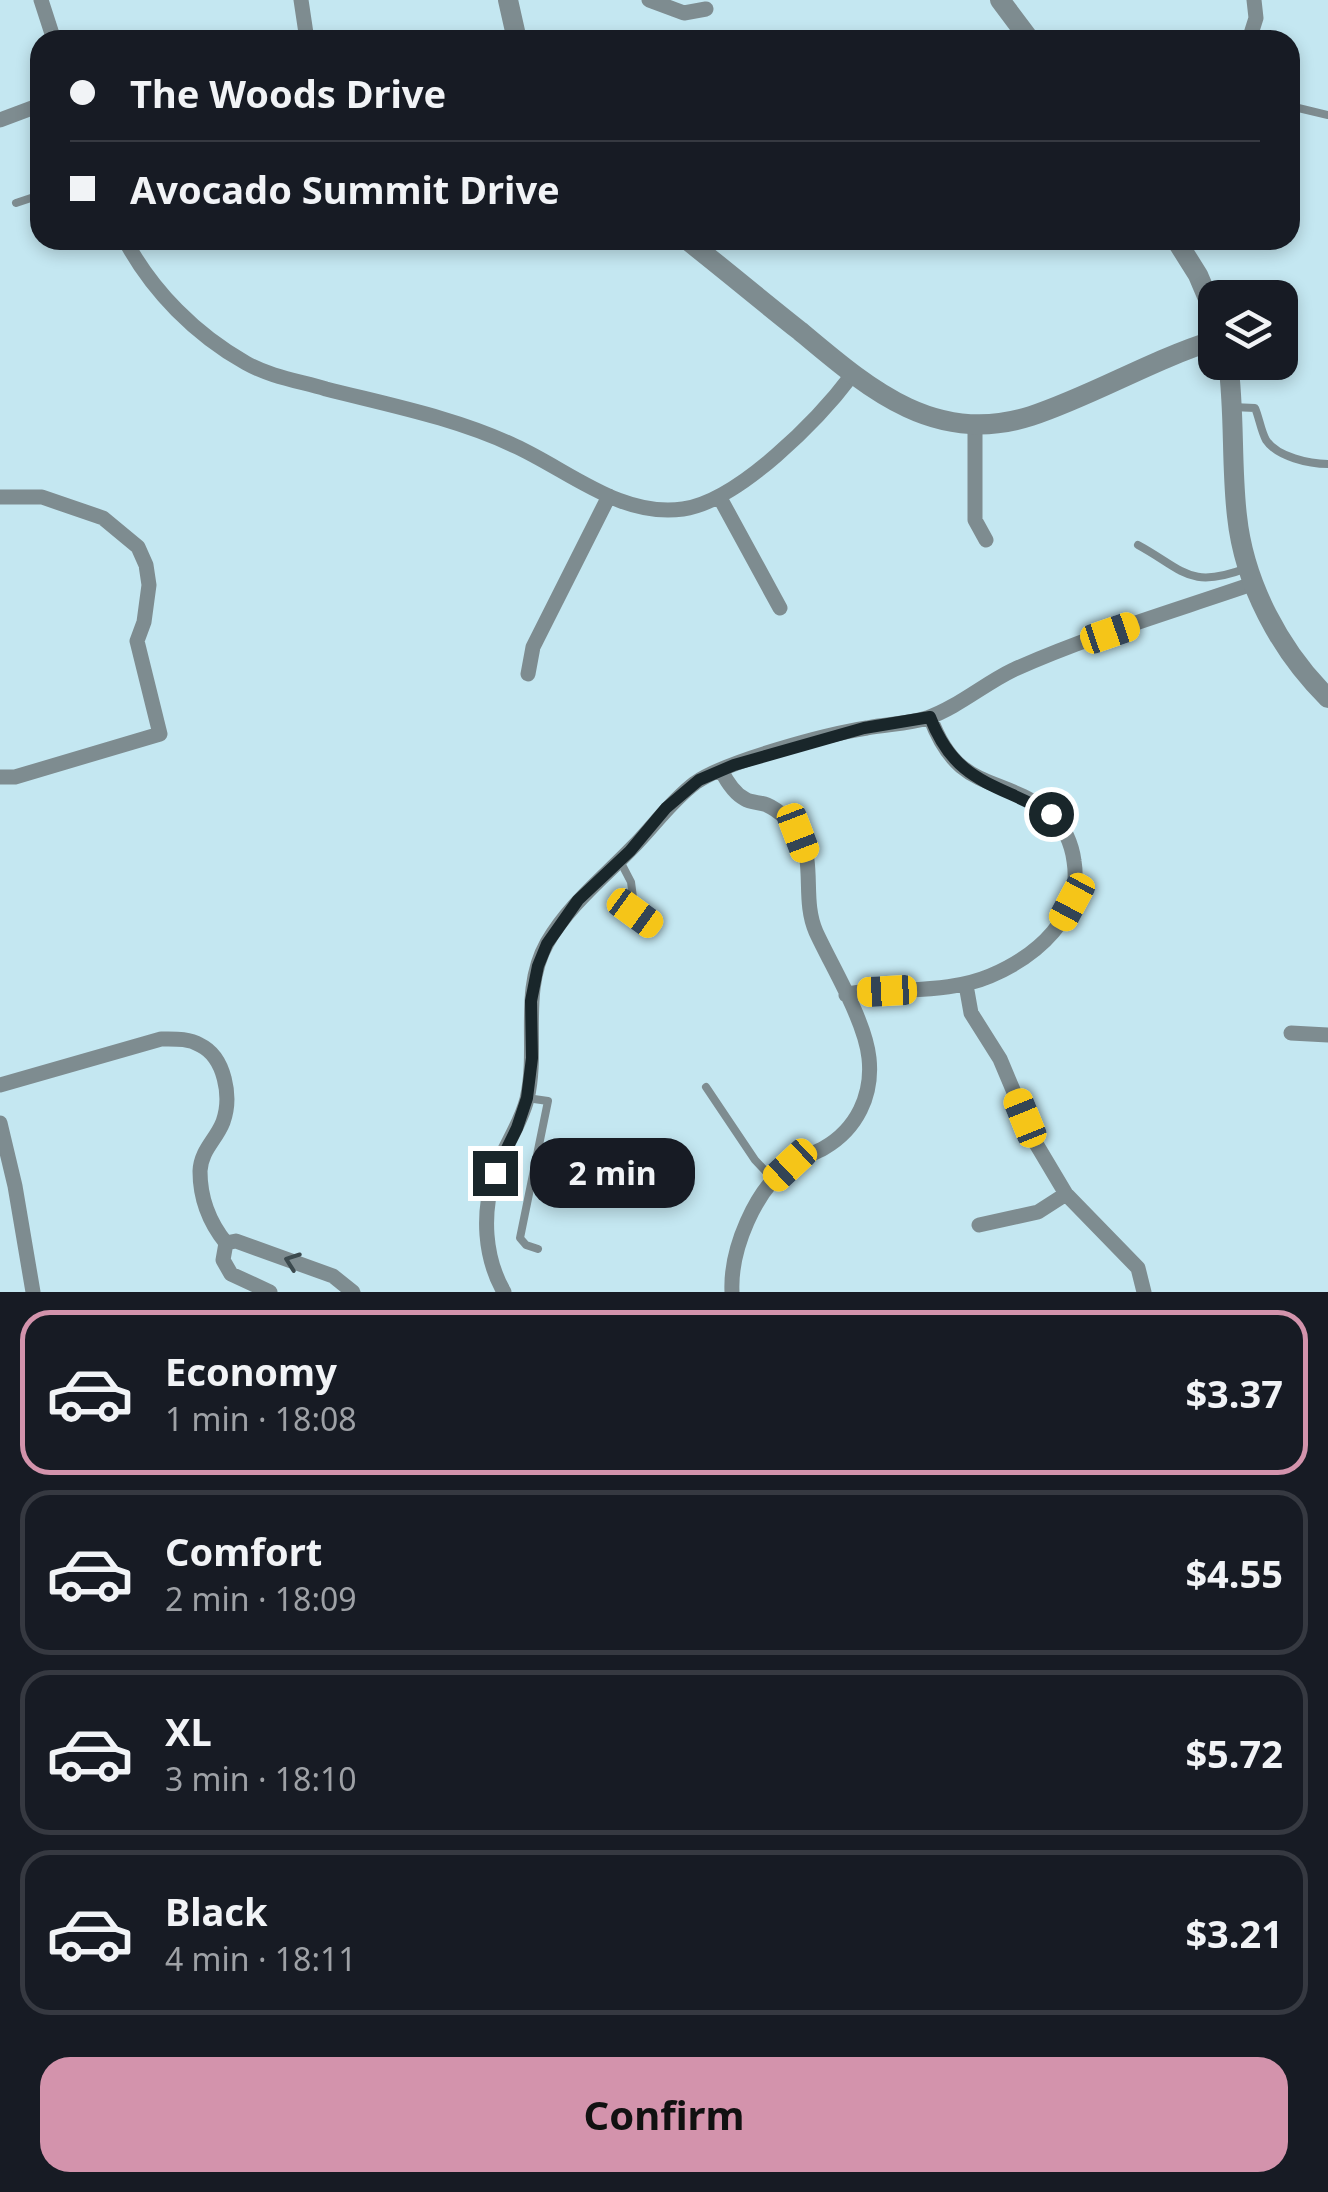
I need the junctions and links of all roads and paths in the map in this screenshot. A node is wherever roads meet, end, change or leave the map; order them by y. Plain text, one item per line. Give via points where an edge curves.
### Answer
1 (41, 0) edge
2 (301, 0) edge
3 (508, 0) edge
4 (648, 0) edge
5 (1000, 0) edge
6 (1254, 0) edge
7 (706, 9) dead end
8 (51, 30) edge
9 (306, 30) edge
10 (515, 30) edge
11 (1022, 30) edge
12 (1252, 30) edge
13 (1300, 108) edge
14 (30, 109) edge
15 (1328, 115) edge
16 (0, 120) edge
17 (30, 198) edge
18 (16, 203) dead end
19 (132, 250) edge
20 (699, 250) edge
21 (1182, 250) edge
22 (1200, 280) edge
23 (1198, 345) edge
24 (852, 375) junction
25 (1230, 380) edge
26 (1232, 407) junction
27 (975, 424) junction
28 (1328, 464) edge
29 (610, 496) junction
30 (0, 497) edge
31 (720, 498) junction
32 (986, 540) dead end
33 (1138, 545) dead end
34 (1252, 575) junction
35 (780, 608) dead end
36 (528, 674) dead end
37 (1328, 698) edge
38 (930, 717) junction
39 (720, 770) junction
40 (0, 776) edge
41 (619, 859) junction
42 (654, 927) dead end
43 (966, 985) junction
44 (846, 995) junction
45 (1291, 1034) dead end
46 (1328, 1034) edge
47 (0, 1085) edge
48 (706, 1088) dead end
49 (527, 1098) junction
50 (0, 1122) edge
51 (774, 1180) junction
52 (1066, 1194) junction
53 (979, 1225) dead end
54 (226, 1243) junction
55 (538, 1249) dead end
56 (32, 1292) edge
57 (270, 1292) edge
58 (352, 1292) edge
59 (504, 1292) edge
60 (732, 1292) edge
61 (1144, 1292) edge

1 - 8 street
2 - 9 street
3 - 10 street
4 - 7 street via 684,14
5 - 11 street
6 - 12 street
13 - 15 lane
14 - 16 street
17 - 18 lane
19 - 29 street via 190,322 262,372 460,424
20 - 24 street
21 - 22 street
23 - 27 street via 1034,415
24 - 27 street via 901,406
24 - 31 street via 810,427
25 - 26 street
26 - 28 lane via 1255,408 1278,450
26 - 34 street via 1237,519
27 - 32 street via 975,520
29 - 31 street via 663,510
29 - 36 street via 533,647
30 - 40 street via 42,496 102,518 138,547 149,585 138,641 160,734 16,777
31 - 35 street
33 - 34 lane via 1190,578
34 - 37 street via 1286,648
34 - 38 street via 1010,672
38 - 39 street via 834,736
38 - 43 street via 960,768 1051,814 1063,829 1076,872 1072,902 1046,941 1031,955
39 - 41 street via 666,808
39 - 44 street via 744,799 778,811 798,833 808,860 806,893 815,930
41 - 42 lane via 635,913
41 - 49 street via 578,900 538,966
43 - 44 street
43 - 52 street via 971,1013
44 - 51 street via 869,1058 868,1092 852,1125
45 - 46 street
47 - 54 street via 162,1039 203,1046 221,1068 227,1097 224,1121 202,1156 202,1195
48 - 51 lane
49 - 55 lane via 548,1100 520,1238
49 - 59 street via 489,1199 486,1238 492,1272
50 - 56 street
51 - 60 street via 732,1266
52 - 53 street via 1038,1212
52 - 61 street via 1126,1252
54 - 57 street via 223,1260 231,1274
58 -> 54 street via 333,1276

